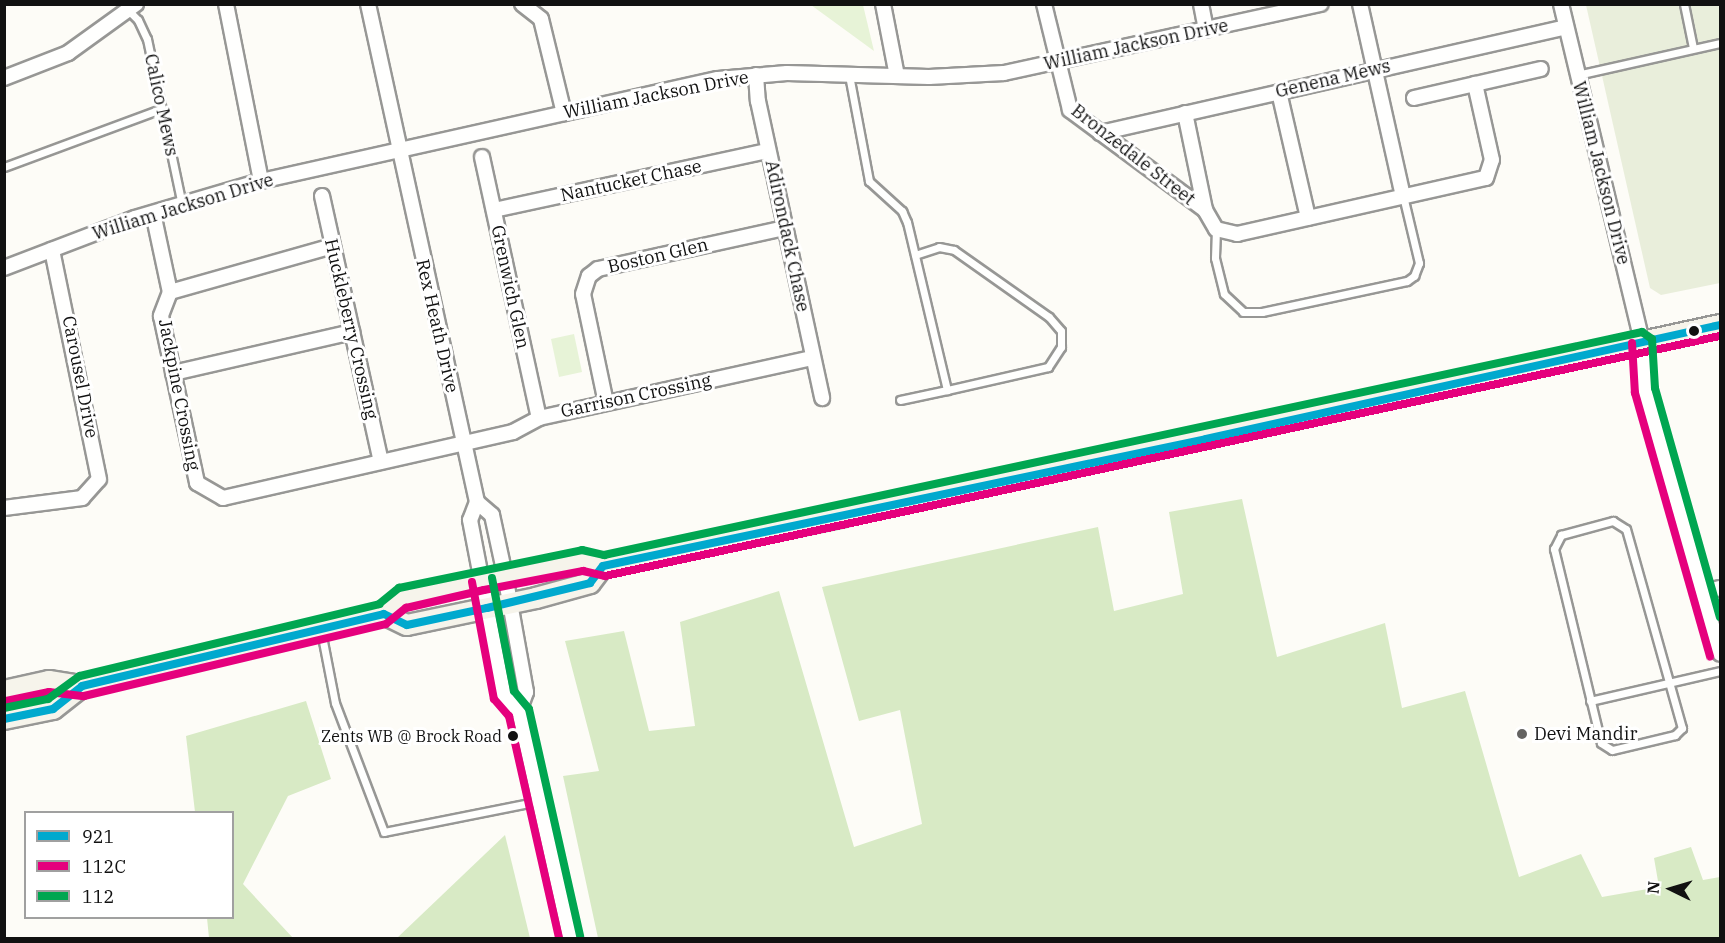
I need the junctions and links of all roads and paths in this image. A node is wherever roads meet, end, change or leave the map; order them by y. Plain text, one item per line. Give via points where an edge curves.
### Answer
1 (226, 4) edge
2 (368, 4) edge
3 (522, 4) edge
4 (883, 4) edge
5 (1044, 4) edge
6 (1201, 4) edge
7 (1321, 4) edge
8 (1360, 4) edge
9 (1562, 4) edge
10 (1684, 4) edge
11 (132, 7) edge
12 (1566, 27) junction
13 (1206, 30) junction
14 (1720, 43) edge
15 (1693, 48) junction
16 (1057, 63) junction
17 (1540, 69) dead end
18 (1374, 70) junction
19 (756, 75) junction
20 (849, 75) junction
21 (1576, 75) junction
22 (897, 76) junction
23 (4, 78) edge
24 (1475, 84) junction
25 (1279, 92) junction
26 (1414, 98) dead end
27 (161, 109) junction
28 (564, 113) junction
29 (1185, 113) junction
30 (1100, 133) junction
31 (398, 150) junction
32 (768, 151) junction
33 (482, 157) dead end
34 (4, 167) edge
35 (261, 181) junction
36 (322, 196) dead end
37 (1403, 196) junction
38 (182, 205) junction
39 (494, 210) junction
40 (1205, 210) junction
41 (153, 213) junction
42 (1308, 218) junction
43 (785, 228) junction
44 (1216, 229) junction
45 (333, 246) junction
46 (52, 250) junction
47 (915, 255) junction
48 (4, 268) edge
49 (170, 292) junction
50 (1720, 325) edge
51 (352, 332) junction
52 (1642, 342) junction
53 (813, 358) junction
54 (173, 373) junction
55 (947, 390) junction
56 (822, 398) dead end
57 (900, 400) dead end
58 (606, 403) junction
59 (539, 418) junction
60 (463, 444) junction
61 (381, 462) junction
62 (477, 502) junction
63 (4, 508) edge
64 (603, 566) junction
65 (505, 575) junction
66 (482, 580) junction
67 (1720, 588) edge
68 (1704, 592) junction
69 (511, 603) junction
70 (487, 609) junction
71 (384, 614) junction
72 (321, 629) junction
73 (1720, 654) edge
74 (1720, 671) edge
75 (1670, 682) junction
76 (82, 686) junction
77 (4, 691) edge
78 (1590, 701) junction
79 (519, 711) junction
80 (4, 719) edge
81 (539, 801) junction
82 (570, 939) edge

1 - 35 street
2 - 31 street, Rex Heath Drive
3 - 28 street via 541,18
4 - 22 street
5 - 16 street, Bronzedale Street
6 - 13 street
7 - 13 street, William Jackson Drive
8 - 18 street
9 - 12 street, William Jackson Drive
10 - 15 lane
11 - 23 street via 68,53
11 - 27 lane, Calico Mews via 147,39
12 - 18 street, Genena Mews
12 - 21 street, William Jackson Drive
13 - 16 street, William Jackson Drive
14 - 15 lane
15 - 21 lane
16 - 22 street, William Jackson Drive via 1004,73
16 - 30 street, Bronzedale Street via 1070,110
17 - 24 street
18 - 25 street, Genena Mews
18 - 37 street
19 - 20 street, William Jackson Drive
19 - 28 street, William Jackson Drive via 718,79
19 - 32 street, Adirondack Chase
20 - 22 street, William Jackson Drive
20 - 47 lane via 869,181 902,211
21 - 52 street, William Jackson Drive
24 - 26 street
24 - 37 street via 1492,160 1486,178
25 - 29 street, Genena Mews
25 - 42 street
27 - 34 lane
27 - 38 lane, Calico Mews
28 - 31 street, William Jackson Drive
29 - 30 street, Genena Mews
29 - 40 street
30 - 40 street, Bronzedale Street
31 - 35 street, William Jackson Drive
31 - 60 street, Rex Heath Drive
32 - 39 street, Nantucket Chase
32 - 43 street, Adirondack Chase
33 - 39 street, Grenwich Glen
35 - 38 street, William Jackson Drive
36 - 45 street, Huckleberry Crossing
37 - 42 street
37 - 44 lane via 1419,263 1414,276 1407,281 1262,312 1243,312 1224,294 1215,258
38 - 41 street, William Jackson Drive
39 - 59 street, Grenwich Glen
40 - 44 street
41 - 46 street, William Jackson Drive
41 - 49 street, Jackpine Crossing
42 - 44 street via 1236,234
43 - 53 street, Adirondack Chase
43 - 58 street, Boston Glen via 598,269 589,276 583,294
45 - 49 street
45 - 51 street, Huckleberry Crossing
46 - 48 street, William Jackson Drive
46 - 63 street, Carousel Drive via 99,479 82,498
47 - 55 lane
47 - 55 lane via 939,247 954,250 1048,317 1061,331 1061,347 1048,368
49 - 54 street, Jackpine Crossing via 161,316
50 - 52 main road
51 - 54 street
51 - 61 street, Huckleberry Crossing
52 - 64 main road
52 - 68 street, William Jackson Drive via 1645,390
53 - 56 street, Adirondack Chase
53 - 58 street, Garrison Crossing
54 - 61 street, Jackpine Crossing via 197,483 209,493 223,498
55 - 57 lane
58 - 59 street, Garrison Crossing
59 - 60 street, Garrison Crossing via 520,430
60 - 61 street, Jackpine Crossing
60 - 62 street, Rex Heath Drive
62 - 65 street, Rex Heath Drive via 492,515
62 - 66 street, Rex Heath Drive via 470,520
64 - 65 main road via 584,560
64 - 69 main road via 590,583
65 - 66 main road
65 - 69 street, Rex Heath Drive
66 - 70 street, Rex Heath Drive
66 - 71 main road via 401,598
67 - 68 street
68 - 73 street, William Jackson Drive
69 - 70 main road
69 - 79 street, Rex Heath Drive via 526,692
70 - 71 main road via 407,625
70 - 79 street, Rex Heath Drive via 504,696
71 - 72 main road
72 - 76 main road
72 - 81 lane via 334,703 384,832
74 - 75 lane
75 - 78 lane
75 - 78 lane via 1682,728 1675,735 1612,750 1601,743
75 - 78 lane via 1626,529 1613,521 1561,535 1554,549
76 - 77 main road via 50,681
76 - 80 main road via 53,709
79 - 81 street
81 - 82 street

